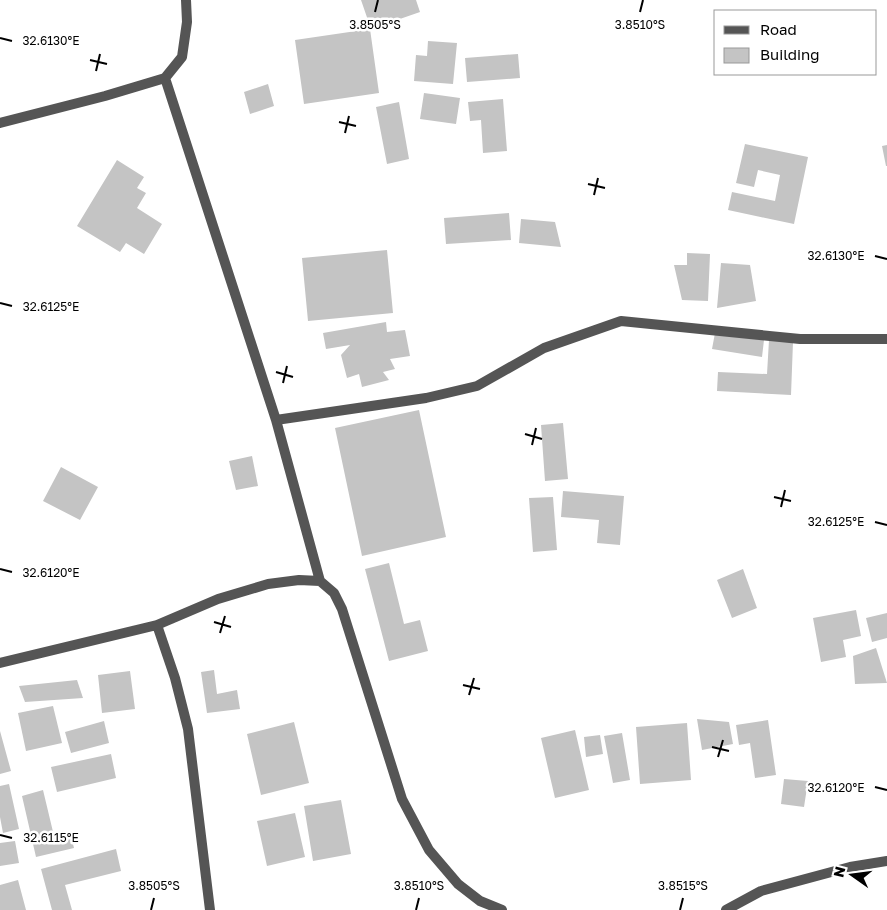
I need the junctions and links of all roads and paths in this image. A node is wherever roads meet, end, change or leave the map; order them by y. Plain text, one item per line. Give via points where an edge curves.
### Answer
1 (186, 0) edge
2 (165, 78) junction
3 (0, 123) edge
4 (887, 339) edge
5 (276, 420) junction
6 (320, 581) junction
7 (157, 625) junction
8 (0, 663) edge
9 (887, 861) edge
10 (210, 910) edge
11 (502, 910) edge
12 (726, 910) edge

1 - 2 street via 187,22 182,56
2 - 3 street
2 - 5 street
4 - 5 street via 800,339 621,321 544,348 477,386 426,398
5 - 6 street
6 - 7 street via 268,584 218,599
6 - 11 street via 334,593 342,609 402,799 429,850 458,884 480,902
7 - 8 street
7 - 10 street via 188,729
9 - 12 street via 850,867 761,891

